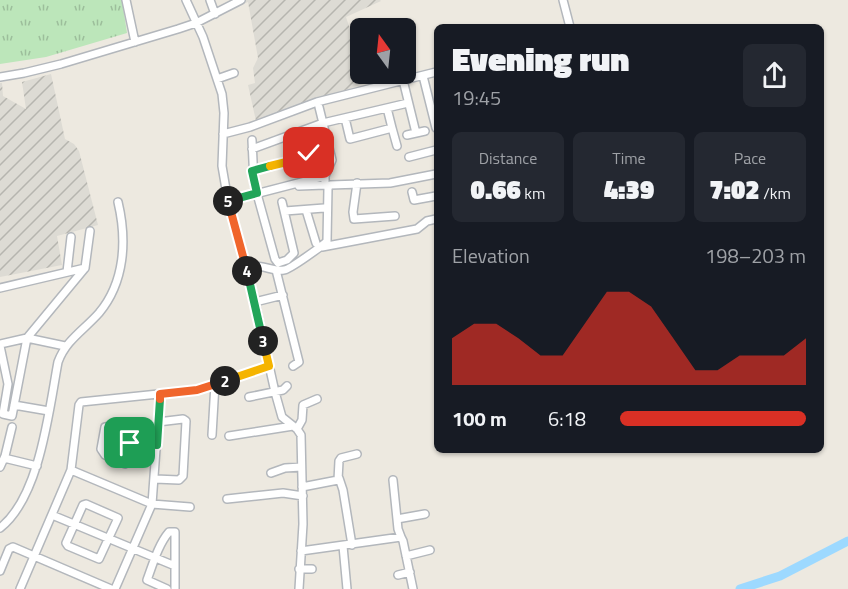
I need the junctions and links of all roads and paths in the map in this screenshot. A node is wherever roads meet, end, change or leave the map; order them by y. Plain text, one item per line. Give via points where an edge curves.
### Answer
1 (126, 0) edge
2 (186, 0) edge
3 (210, 0) edge
4 (241, 0) edge
5 (563, 0) edge
6 (215, 14) junction
7 (196, 23) junction
8 (569, 24) edge
9 (135, 42) junction
10 (234, 73) dead end
11 (434, 73) edge
12 (423, 76) junction
13 (0, 77) edge
14 (416, 77) edge
15 (217, 79) junction
16 (387, 84) edge
17 (404, 84) edge
18 (408, 103) junction
19 (319, 107) dead end
20 (387, 108) junction
21 (345, 118) junction
22 (434, 120) edge
23 (323, 123) junction
24 (392, 128) junction
25 (425, 131) dead end
26 (302, 132) junction
27 (416, 133) junction
28 (223, 134) junction
29 (407, 135) dead end
30 (350, 139) junction
31 (252, 140) dead end
32 (397, 146) dead end
33 (252, 149) junction
34 (353, 149) dead end
35 (434, 151) edge
36 (409, 157) dead end
37 (252, 171) junction
38 (434, 174) edge
39 (357, 183) junction
40 (412, 192) dead end
41 (257, 193) junction
42 (434, 196) edge
43 (228, 201) junction
44 (118, 202) dead end
45 (282, 202) dead end
46 (306, 210) junction
47 (285, 211) junction
48 (395, 216) dead end
49 (434, 219) edge
50 (311, 228) junction
51 (90, 231) dead end
52 (70, 237) dead end
53 (319, 245) junction
54 (85, 268) junction
55 (246, 268) junction
56 (276, 270) junction
57 (67, 272) junction
58 (0, 288) edge
59 (283, 295) junction
60 (255, 302) junction
61 (27, 338) junction
62 (18, 340) junction
63 (0, 345) edge
64 (65, 346) junction
65 (23, 361) junction
66 (269, 366) junction
67 (293, 366) dead end
68 (215, 384) junction
69 (287, 386) dead end
70 (275, 392) junction
71 (160, 394) junction
72 (249, 397) dead end
73 (317, 399) dead end
74 (14, 405) junction
75 (49, 411) junction
76 (158, 422) junction
77 (295, 427) junction
78 (12, 428) dead end
79 (0, 435) edge
80 (212, 435) dead end
81 (10, 436) junction
82 (229, 436) dead end
83 (130, 443) junction
84 (157, 445) junction
85 (357, 454) dead end
86 (2, 461) edge
87 (301, 467) junction
88 (36, 468) junction
89 (71, 470) junction
90 (271, 473) dead end
91 (339, 478) junction
92 (155, 479) junction
93 (393, 480) dead end
94 (303, 487) junction
95 (303, 496) junction
96 (227, 499) dead end
97 (152, 504) junction
98 (190, 507) dead end
99 (425, 514) dead end
100 (52, 515) junction
101 (397, 519) junction
102 (74, 524) junction
103 (0, 528) edge
104 (400, 537) junction
105 (110, 539) junction
106 (352, 545) junction
107 (343, 546) junction
108 (132, 549) junction
109 (301, 550) junction
110 (430, 550) dead end
111 (34, 556) junction
112 (406, 556) junction
113 (155, 559) junction
114 (176, 566) junction
115 (312, 568) dead end
116 (299, 569) junction
117 (0, 571) edge
118 (410, 572) junction
119 (398, 575) dead end
120 (20, 589) edge
121 (111, 589) edge
122 (115, 589) edge
123 (167, 589) edge
124 (175, 589) edge
125 (299, 589) edge
126 (347, 589) edge
127 (413, 589) edge

1 - 9 street
2 - 7 street
3 - 6 street
4 - 6 street
5 - 8 street
6 - 7 street
7 - 9 street
7 - 15 street
9 - 13 street
10 - 15 street
11 - 12 street
12 - 14 street
12 - 22 street
15 - 28 street via 222,94
16 - 28 street via 317,102
17 - 18 street
18 - 20 street
18 - 27 street
19 - 23 street
20 - 21 street
20 - 24 street
21 - 23 street
21 - 30 street
23 - 26 street
23 - 41 street via 332,160 325,176
24 - 30 street
24 - 32 street
25 - 27 street
26 - 33 street
26 - 37 street via 308,156
27 - 29 street
28 - 43 street via 222,166
30 - 34 street
31 - 33 street
33 - 37 street
35 - 36 street
37 - 41 street
38 - 39 street via 390,183
39 - 48 street via 354,219
39 - 53 street via 329,186 327,241
40 - 42 street via 414,200
41 - 43 street
41 - 47 street via 278,263 294,253
43 - 55 street
44 - 64 street via 123,252 115,285 99,312
45 - 47 street
46 - 47 street
46 - 50 street
46 - 50 street via 320,208
49 - 53 street via 417,230
50 - 53 street
51 - 54 street
52 - 57 street
53 - 56 street via 288,269
54 - 57 street
54 - 61 street
55 - 56 street via 262,265
55 - 60 street
56 - 59 street
57 - 58 street
59 - 60 street
59 - 67 street via 299,362
60 - 66 street
61 - 62 street
61 - 64 street
61 - 65 street
62 - 63 street
62 - 65 street
63 - 74 street via 8,384 3,414 12,416
64 - 75 street
65 - 74 street
66 - 68 street
66 - 70 street
68 - 71 street
68 - 80 street
69 - 70 street
70 - 72 street
70 - 77 street via 282,417
71 - 76 street
71 - 89 street via 81,402
73 - 77 street via 303,405 301,424
74 - 75 street
75 - 88 street
76 - 84 street
76 - 92 street via 186,421 183,476 179,480
77 - 82 street
77 - 87 street via 302,443
78 - 81 street
79 - 81 street
81 - 86 street
83 - 83 street via 127,463 105,455 101,449 104,428 130,425
83 - 84 street
84 - 92 street
85 - 91 street via 341,458
86 - 88 street
87 - 90 street
87 - 94 street
88 - 103 street via 16,513
89 - 97 street
89 - 100 street
91 - 94 street
91 - 106 street
92 - 97 street
93 - 101 street
94 - 95 street
95 - 96 street via 283,493
95 - 109 street
97 - 98 street
97 - 108 street
99 - 101 street
100 - 102 street
100 - 111 street
101 - 104 street
102 - 105 street
102 - 105 street via 66,544 94,558 100,558
102 - 105 street via 84,504 117,517
104 - 106 street
104 - 112 street
105 - 108 street
106 - 107 street
107 - 109 street
107 - 126 street
108 - 113 street
108 - 122 street
109 - 116 street
110 - 112 street
111 - 117 street via 11,547
111 - 120 street
111 - 121 street
112 - 118 street
113 - 114 street
113 - 114 street via 165,537 173,531 177,534
113 - 123 street via 147,580
114 - 124 street
115 - 116 street
116 - 125 street
118 - 119 street
118 - 127 street

